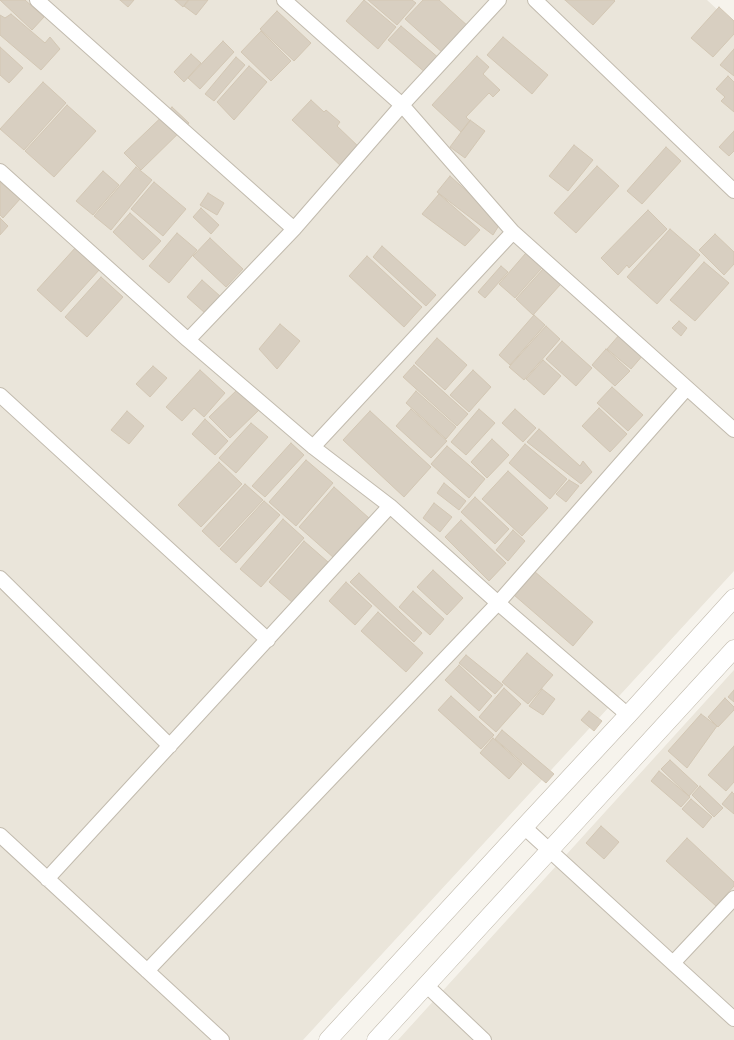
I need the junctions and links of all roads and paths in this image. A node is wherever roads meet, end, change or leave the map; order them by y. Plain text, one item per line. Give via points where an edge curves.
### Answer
1 (37, 0) edge
2 (284, 0) edge
3 (499, 0) edge
4 (535, 0) edge
5 (402, 105) junction
6 (0, 171) edge
7 (734, 192) edge
8 (294, 229) junction
9 (513, 232) junction
10 (188, 340) junction
11 (687, 388) junction
12 (0, 396) edge
13 (734, 430) edge
14 (313, 447) junction
15 (390, 506) junction
16 (0, 578) edge
17 (734, 598) edge
18 (498, 603) junction
19 (268, 640) junction
20 (734, 649) edge
21 (628, 715) junction
22 (170, 746) junction
23 (524, 826) junction
24 (0, 835) edge
25 (550, 850) junction
26 (47, 879) junction
27 (734, 898) edge
28 (673, 963) junction
29 (147, 971) junction
30 (426, 986) junction
31 (734, 1019) edge
32 (222, 1040) edge
33 (328, 1040) edge
34 (376, 1040) edge
35 (484, 1040) edge

1 - 8 street
2 - 5 street
3 - 5 street
4 - 7 street
5 - 8 street
5 - 9 street
6 - 10 street
8 - 10 street
9 - 11 street
9 - 14 street
10 - 14 street
11 - 13 street
11 - 18 street
12 - 19 street
14 - 15 street
15 - 18 street
15 - 19 street
16 - 22 street
17 - 21 street
18 - 21 street
18 - 29 street
19 - 22 street
20 - 25 street
21 - 23 street
22 - 26 street
23 - 25 street
23 - 33 street
24 - 26 street
25 - 28 street
25 - 30 street
26 - 29 street
27 - 28 street
28 - 31 street
29 - 32 street
30 - 34 street
30 - 35 street

